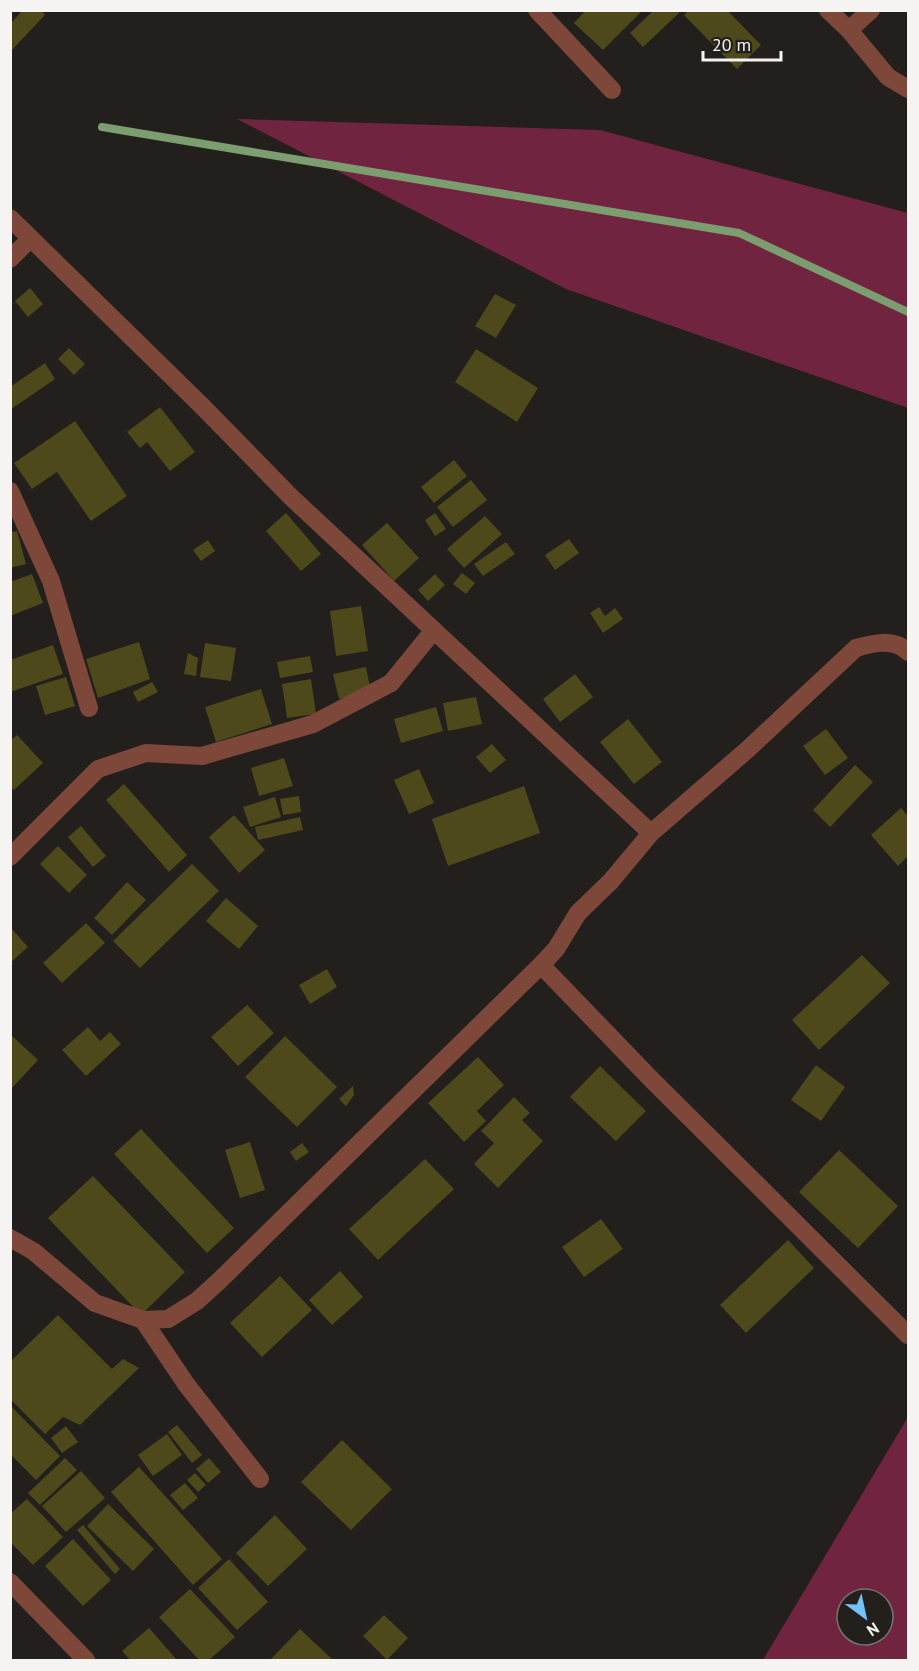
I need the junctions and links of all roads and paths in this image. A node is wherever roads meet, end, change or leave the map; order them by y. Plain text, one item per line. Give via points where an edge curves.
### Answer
1 (537, 10) edge
2 (828, 10) edge
3 (871, 10) edge
4 (849, 30) junction
5 (909, 89) edge
6 (612, 90) dead end
7 (10, 218) edge
8 (30, 239) junction
9 (10, 259) edge
10 (10, 490) edge
11 (434, 630) junction
12 (909, 652) edge
13 (89, 708) dead end
14 (651, 834) junction
15 (10, 857) edge
16 (541, 965) junction
17 (10, 1238) edge
18 (143, 1320) junction
19 (909, 1335) edge
20 (260, 1479) dead end
21 (10, 1582) edge
22 (86, 1660) edge

1 - 6 street
2 - 4 street
3 - 4 street
4 - 5 street via 888,77
7 - 8 street
8 - 9 street
8 - 11 street via 291,497
10 - 13 street via 51,581
11 - 14 street
11 - 15 street via 392,683 313,724 202,756 146,753 98,769
12 - 14 street via 904,647 879,642 856,648
14 - 16 street via 578,913
16 - 18 street via 197,1301 168,1319
16 - 19 street
17 - 18 street via 33,1251 95,1304
18 - 20 street via 186,1384
21 - 22 street

